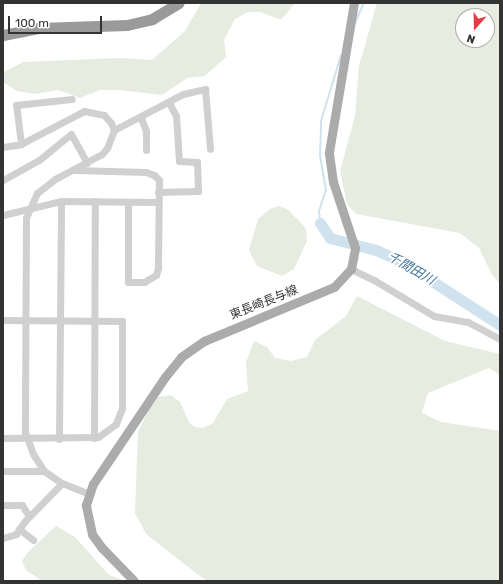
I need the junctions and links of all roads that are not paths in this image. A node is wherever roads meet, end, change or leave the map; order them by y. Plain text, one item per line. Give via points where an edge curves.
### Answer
1 (180, 3) edge
2 (354, 3) edge
3 (3, 35) edge
4 (72, 99) dead end
5 (169, 103) junction
6 (140, 118) junction
7 (114, 130) junction
8 (21, 144) junction
9 (3, 147) edge
10 (210, 149) dead end
11 (146, 150) dead end
12 (87, 163) junction
13 (73, 170) junction
14 (3, 180) edge
15 (158, 192) junction
16 (61, 201) junction
17 (95, 202) junction
18 (128, 202) junction
19 (158, 202) junction
20 (28, 211) junction
21 (3, 215) edge
22 (351, 269) junction
23 (3, 320) edge
24 (26, 320) junction
25 (95, 320) junction
26 (60, 321) junction
27 (500, 339) edge
28 (3, 438) edge
29 (94, 438) junction
30 (27, 439) junction
31 (59, 439) junction
32 (3, 471) edge
33 (44, 471) junction
34 (62, 483) junction
35 (89, 494) junction
36 (3, 505) edge
37 (29, 516) junction
38 (19, 528) junction
39 (3, 538) edge
40 (33, 540) dead end
41 (134, 581) edge

1 - 3 highway via 152,19 127,25 39,28
2 - 22 main road via 329,152 333,182 355,248
4 - 8 street via 16,104
5 - 6 street
5 - 10 street via 183,94 205,89
5 - 15 street via 176,116 180,162 197,162 198,191
6 - 7 street
6 - 11 street via 146,131
7 - 8 street via 112,123 104,115 84,111
7 - 12 street via 107,148
8 - 9 street
12 - 13 street
12 - 14 street via 71,134 39,160
13 - 15 street via 146,172 159,180
13 - 20 street via 37,193
15 - 19 street
16 - 17 street
16 - 20 street
16 - 26 street
17 - 18 street
17 - 25 street
18 - 19 street
18 - 19 street via 128,282 149,280 158,272
20 - 21 street
20 - 24 street
22 - 27 street via 434,316 468,322
22 - 35 main road, 東長崎長与線 via 334,287 204,341 182,356 134,421
23 - 24 street
24 - 26 street
24 - 30 street
25 - 26 street
25 - 29 street
25 - 29 street via 122,321 122,408 116,424 107,433
26 - 31 street
28 - 30 street
29 - 31 street
30 - 31 street
30 - 33 street via 32,454
32 - 33 street
33 - 34 street
34 - 35 street
34 - 37 street
35 - 41 main road, 東長崎長与線 via 87,520 92,534
36 - 37 street via 22,505
37 - 38 street
38 - 39 street via 12,537
38 - 40 street

